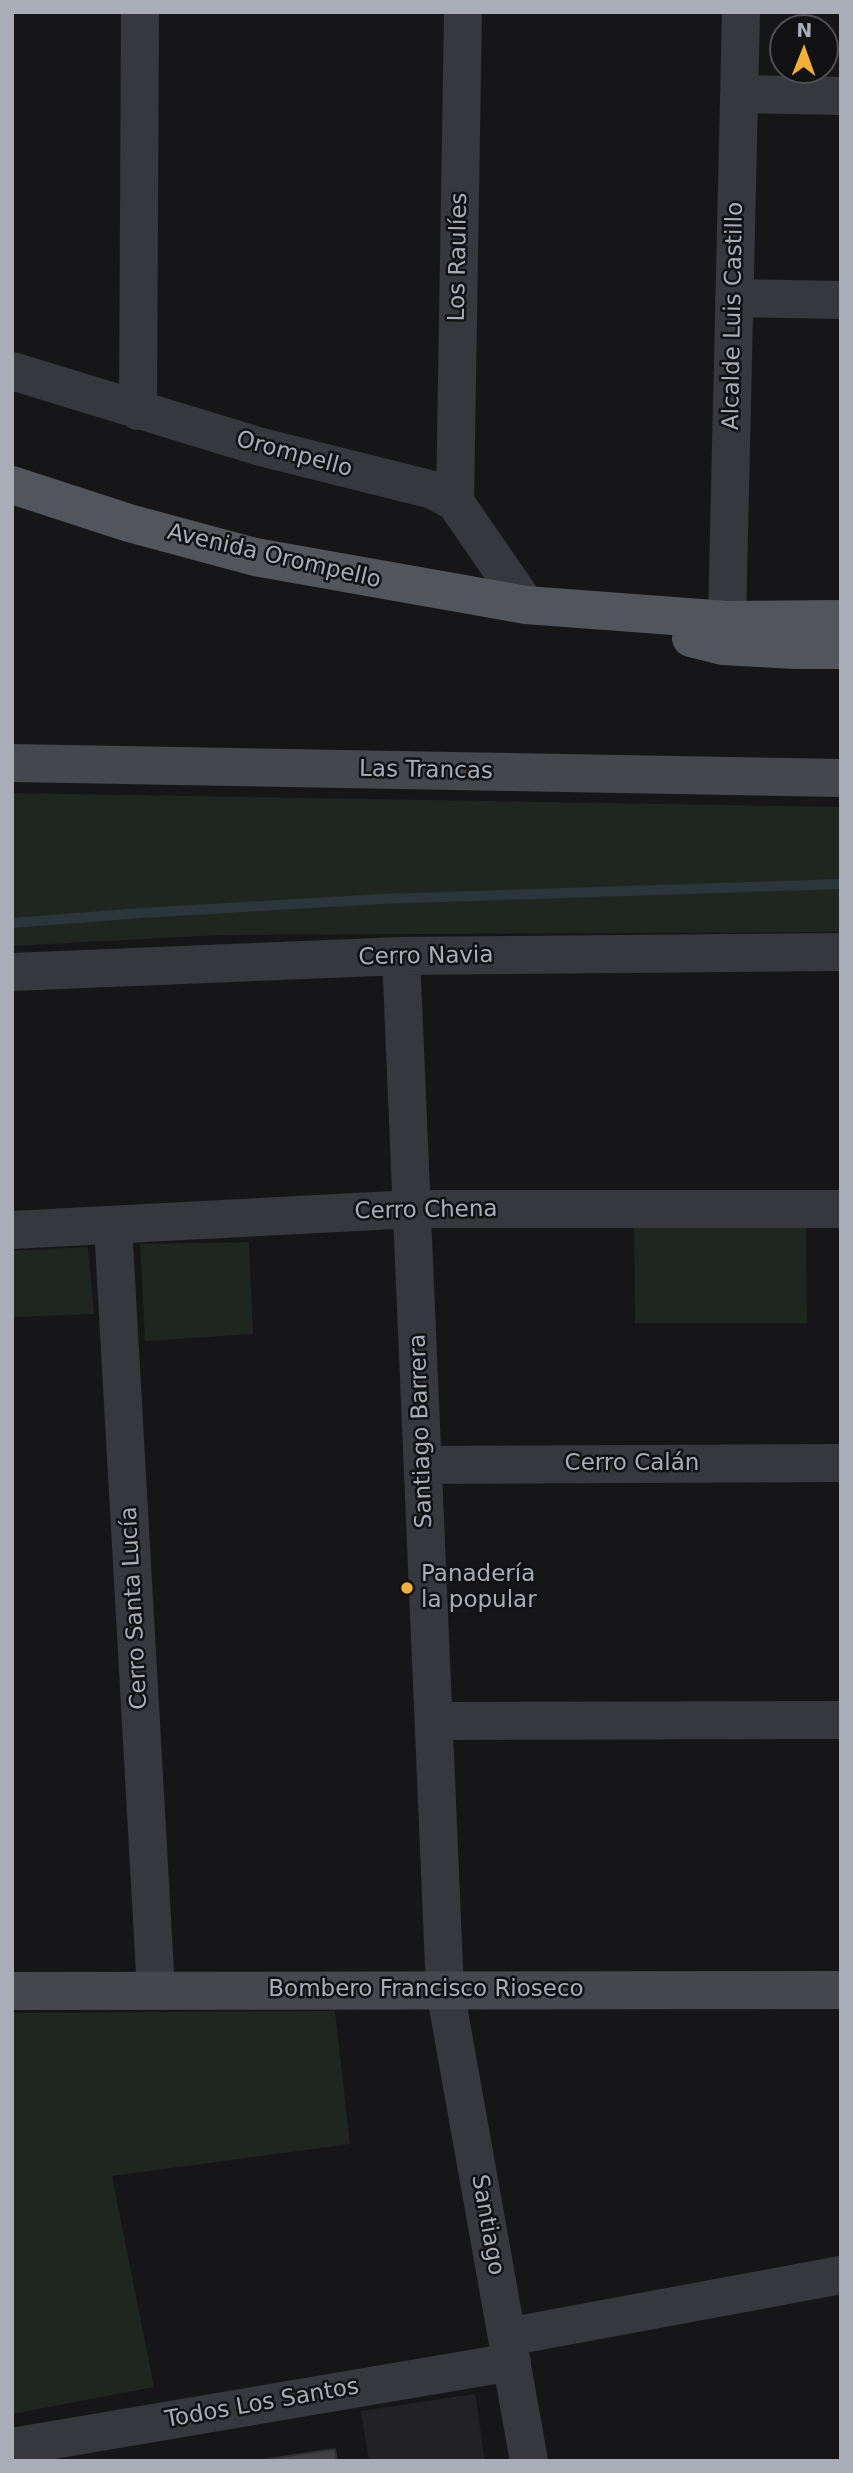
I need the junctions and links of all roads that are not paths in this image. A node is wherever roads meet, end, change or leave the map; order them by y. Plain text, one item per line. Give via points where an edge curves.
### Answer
1 (140, 12) edge
2 (463, 12) edge
3 (741, 12) edge
4 (739, 94) junction
5 (841, 96) edge
6 (734, 298) junction
7 (841, 300) edge
8 (12, 371) edge
9 (138, 411) junction
10 (12, 485) edge
11 (455, 502) junction
12 (534, 606) junction
13 (841, 619) edge
14 (727, 620) junction
15 (841, 650) edge
16 (12, 763) edge
17 (841, 778) edge
18 (841, 951) edge
19 (401, 956) junction
20 (12, 972) edge
21 (413, 1209) junction
22 (841, 1209) edge
23 (113, 1226) junction
24 (12, 1230) edge
25 (841, 1463) edge
26 (423, 1465) junction
27 (841, 1720) edge
28 (434, 1721) junction
29 (156, 1990) junction
30 (445, 1990) junction
31 (841, 1990) edge
32 (12, 1991) edge
33 (841, 2275) edge
34 (510, 2350) junction
35 (12, 2447) edge
36 (64, 2449) edge
37 (529, 2461) edge

1 - 9 street
2 - 11 street, Los Raulíes
3 - 4 street, Alcalde Luis Castillo
4 - 5 street
4 - 6 street, Alcalde Luis Castillo
6 - 7 street
6 - 14 street, Alcalde Luis Castillo
8 - 9 street, Orompello
9 - 11 street, Orompello via 433,490
10 - 12 main road, Avenida Orompello via 254,557
11 - 12 street
12 - 14 main road, Avenida Orompello
12 - 15 main road, Avenida Orompello via 723,646
13 - 14 main road, Avenida Orompello
16 - 17 main road, Las Trancas
18 - 19 street, Cerro Navia
19 - 20 street, Cerro Navia
19 - 21 street, Santiago Barrera
21 - 22 street, Cerro Chena
21 - 23 street, Cerro Chena
21 - 26 street, Santiago Barrera
23 - 24 street, Cerro Chena
23 - 29 street, Cerro Santa Lucía
25 - 26 street, Cerro Calán
26 - 28 street, Santiago Barrera
27 - 28 street
28 - 30 street, Santiago Barrera
29 - 30 main road, Bombero Francisco Rioseco
29 - 32 main road, Bombero Francisco Rioseco
30 - 31 main road, Bombero Francisco Rioseco
30 - 34 street, Santiago
33 - 34 street, Todos Los Santos
34 - 36 street, Todos Los Santos
34 - 37 street, Santiago
35 - 36 street, Todos Los Santos

